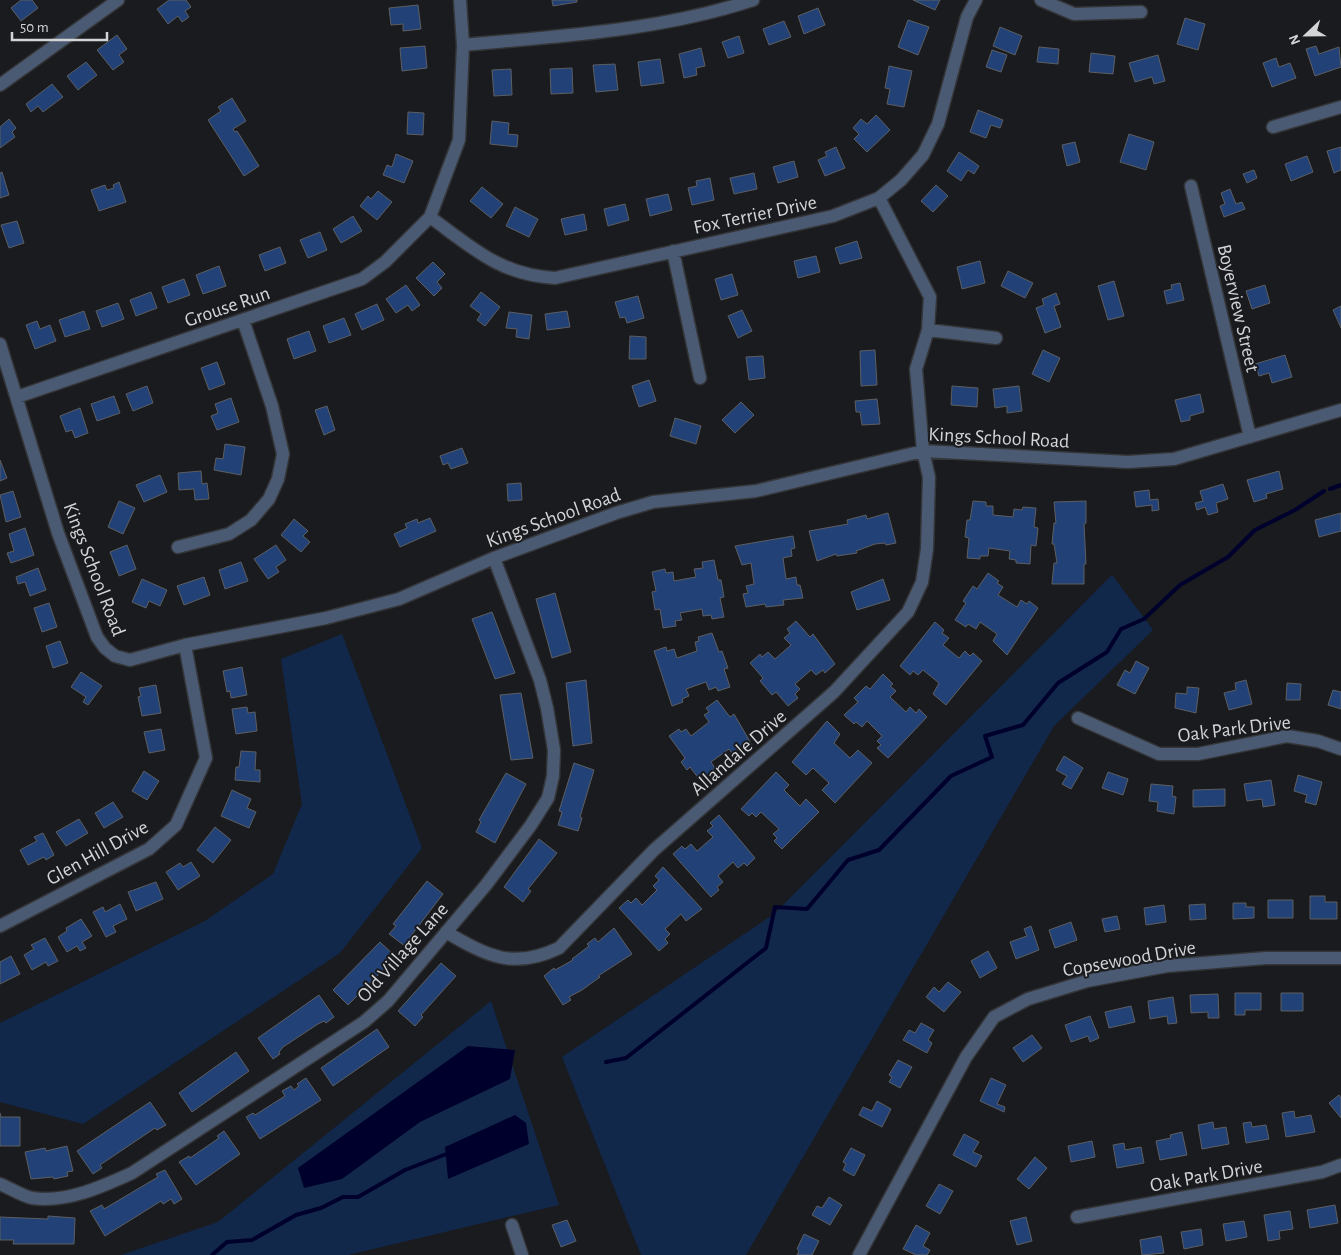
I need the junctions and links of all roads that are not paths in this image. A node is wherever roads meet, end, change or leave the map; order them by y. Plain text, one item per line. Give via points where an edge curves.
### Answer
1 (118, 0) edge
2 (460, 0) edge
3 (753, 0) edge
4 (976, 0) edge
5 (1042, 0) edge
6 (1141, 12) dead end
7 (463, 45) junction
8 (0, 85) edge
9 (1341, 107) edge
10 (1273, 127) dead end
11 (1191, 186) dead end
12 (879, 198) junction
13 (430, 217) junction
14 (672, 251) junction
15 (244, 320) junction
16 (928, 330) junction
17 (996, 338) dead end
18 (0, 344) edge
19 (700, 378) dead end
20 (17, 397) junction
21 (1341, 410) edge
22 (1250, 437) junction
23 (924, 451) junction
24 (178, 547) dead end
25 (494, 558) junction
26 (185, 645) junction
27 (1078, 718) dead end
28 (1341, 749) edge
29 (0, 926) edge
30 (446, 932) junction
31 (1341, 958) edge
32 (1341, 1165) edge
33 (0, 1184) edge
34 (1077, 1218) dead end
35 (512, 1225) dead end
36 (522, 1255) edge
37 (859, 1255) edge

1 - 8 street
2 - 7 street
3 - 7 street via 622,31
4 - 12 street, Fox Terrier Drive via 967,18 938,124 923,155 901,180
5 - 6 street via 1074,14
7 - 13 street via 459,140
9 - 10 street
11 - 22 street, Boyerview Street
12 - 14 street, Fox Terrier Drive via 833,216
12 - 16 street, Allandale Drive via 930,297
13 - 14 street, Fox Terrier Drive via 498,265 532,277 556,278
13 - 15 street, Grouse Run via 385,262 362,279
14 - 19 street
15 - 20 street, Grouse Run
15 - 24 street via 272,406 283,454 278,479 269,499 252,520 228,534
16 - 17 street
16 - 23 street, Allandale Drive via 916,369
18 - 20 street, Kings School Road
20 - 26 street, Kings School Road via 58,533 97,637 114,656 130,660
21 - 22 street, Kings School Road
22 - 23 street, Kings School Road via 1174,459 1128,462
23 - 25 street, Kings School Road via 756,491 653,502
23 - 30 street, Allandale Drive via 928,486 927,549 922,582 908,612 834,692 654,850 560,948 542,956 516,961 490,956
25 - 26 street, Kings School Road via 399,599 326,618
25 - 30 street, Old Village Lane via 548,708 554,750 553,776 548,798 531,825
26 - 29 street, Glen Hill Drive via 206,758 176,825 149,849
27 - 28 street, Oak Park Drive via 1159,754 1198,754 1287,736
30 - 33 street, Old Village Lane via 388,1001 364,1022 132,1173 94,1190 57,1198 31,1198
31 - 37 street, Copsewood Drive via 1266,958 1167,966 1087,981 1028,999 994,1016 966,1057
32 - 34 street, Oak Park Drive via 1322,1172
35 - 36 street

